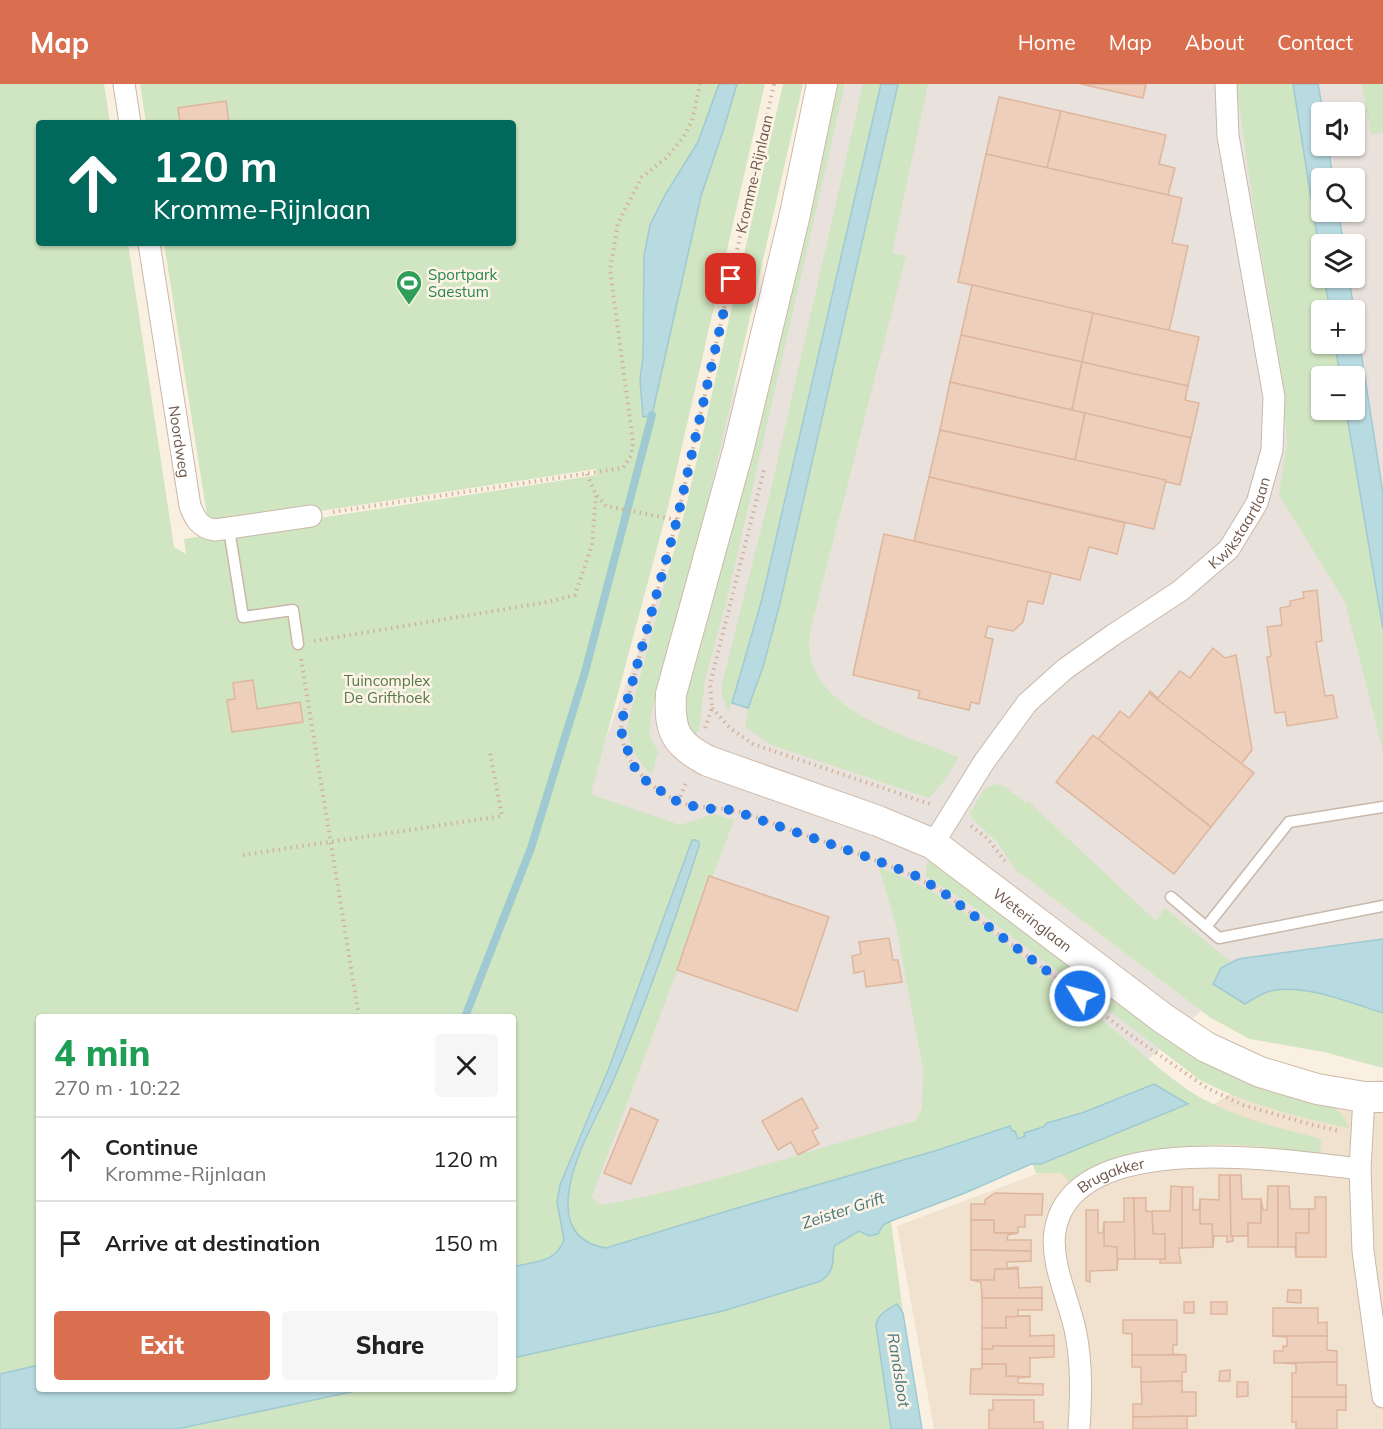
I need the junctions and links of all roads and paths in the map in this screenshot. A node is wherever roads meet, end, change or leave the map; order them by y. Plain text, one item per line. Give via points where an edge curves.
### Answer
1 (124, 84) edge
2 (700, 84) edge
3 (774, 84) edge
4 (822, 84) edge
5 (1226, 84) edge
6 (130, 120) edge
7 (149, 246) edge
8 (587, 474) junction
9 (596, 495) junction
10 (311, 516) joint
11 (677, 520) junction
12 (229, 529) junction
13 (298, 644) junction
14 (490, 753) dead end
15 (1383, 807) edge
16 (330, 842) junction
17 (933, 844) junction
18 (243, 855) dead end
19 (1171, 897) dead end
20 (1383, 906) edge
21 (1206, 927) junction
22 (359, 1014) edge
23 (1373, 1097) edge
24 (1362, 1135) junction
25 (1360, 1169) junction
26 (1382, 1386) edge
27 (1079, 1429) edge

1 - 6 street
2 - 8 path via 692,121 682,138 665,159 642,177 618,223 610,270 633,442 631,456 623,468
3 - 11 path, Kromme-Rijnlaan
4 - 17 street, Weteringlaan via 738,451 671,694 673,729 679,740 708,761
5 - 17 street, Kwikstaartlaan via 1228,136 1274,397 1272,450 1257,504 1221,556 1180,591 1065,669 1027,703 984,762
7 - 12 street, Noordweg via 190,506 194,518 205,528
8 - 9 path
8 - 10 path
9 - 11 path via 606,506
9 - 13 path via 592,545 575,595
10 - 12 street, Noordweg
11 - 24 path, Kromme-Rijnlaan via 621,731 633,765 647,782 678,802 732,810 914,875 940,890 1206,1088 1243,1105
12 - 13 lane via 243,617 293,610
13 - 16 path
14 - 16 path via 502,816
15 - 21 lane via 1289,822
16 - 18 path
16 - 22 path
17 - 23 street, Weteringlaan via 1206,1047 1260,1072 1317,1089
19 - 21 lane
20 - 21 lane via 1219,938
23 - 24 street
24 - 25 street
25 - 26 street via 1363,1251
25 - 27 street, Brugakker via 1259,1158 1172,1158 1123,1168 1090,1180 1072,1194 1055,1232 1057,1266 1076,1334 1081,1384

